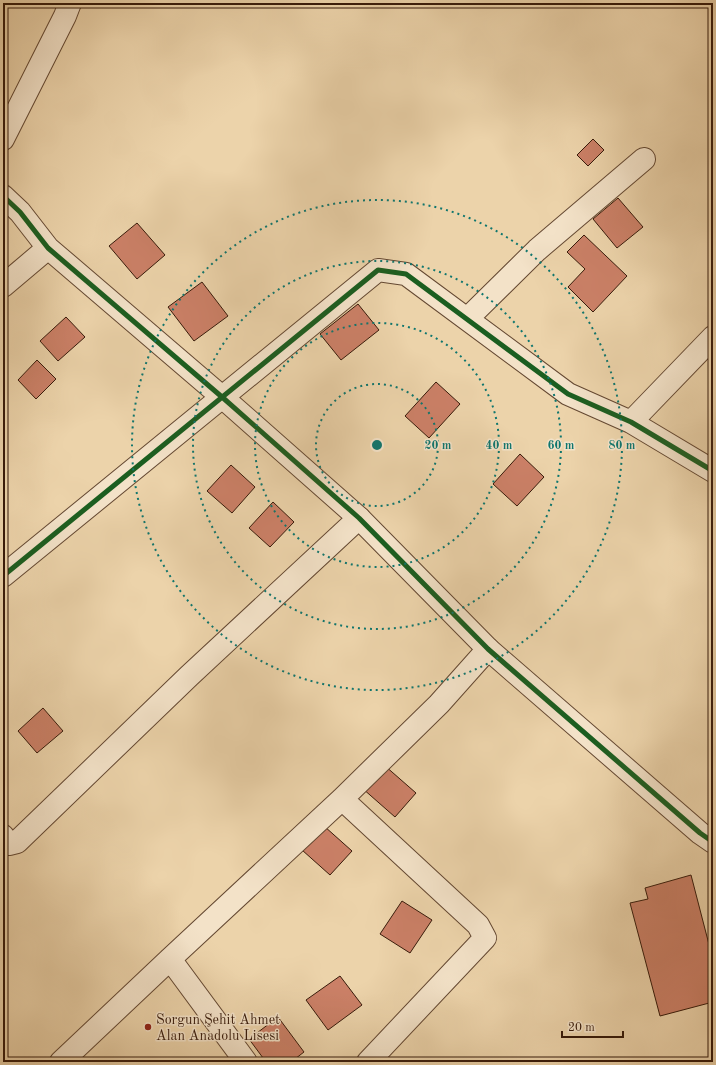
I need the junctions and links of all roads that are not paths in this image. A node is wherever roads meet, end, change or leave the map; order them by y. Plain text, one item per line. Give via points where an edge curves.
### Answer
1 (70, 3) edge
2 (3, 139) edge
3 (644, 159) dead end
4 (3, 196) edge
5 (48, 248) junction
6 (3, 286) edge
7 (467, 319) junction
8 (713, 337) edge
9 (222, 396) junction
10 (631, 422) junction
11 (713, 471) edge
12 (359, 518) junction
13 (3, 576) edge
14 (488, 649) junction
15 (342, 799) junction
16 (3, 836) edge
17 (713, 842) edge
18 (170, 958) junction
19 (61, 1062) edge
20 (246, 1062) edge
21 (368, 1062) edge

1 - 2 street
3 - 7 street via 537,250
4 - 5 street via 20,212
5 - 6 street
5 - 9 street
7 - 9 street via 406,274 378,270
7 - 10 street via 568,394
8 - 10 street
9 - 12 street
9 - 13 street
10 - 11 street
12 - 14 street
12 - 16 street via 189,676 17,842 9,844
14 - 15 street via 439,704
14 - 17 street
15 - 18 street
15 - 21 street via 478,925 485,938
18 - 19 street
18 - 20 street

